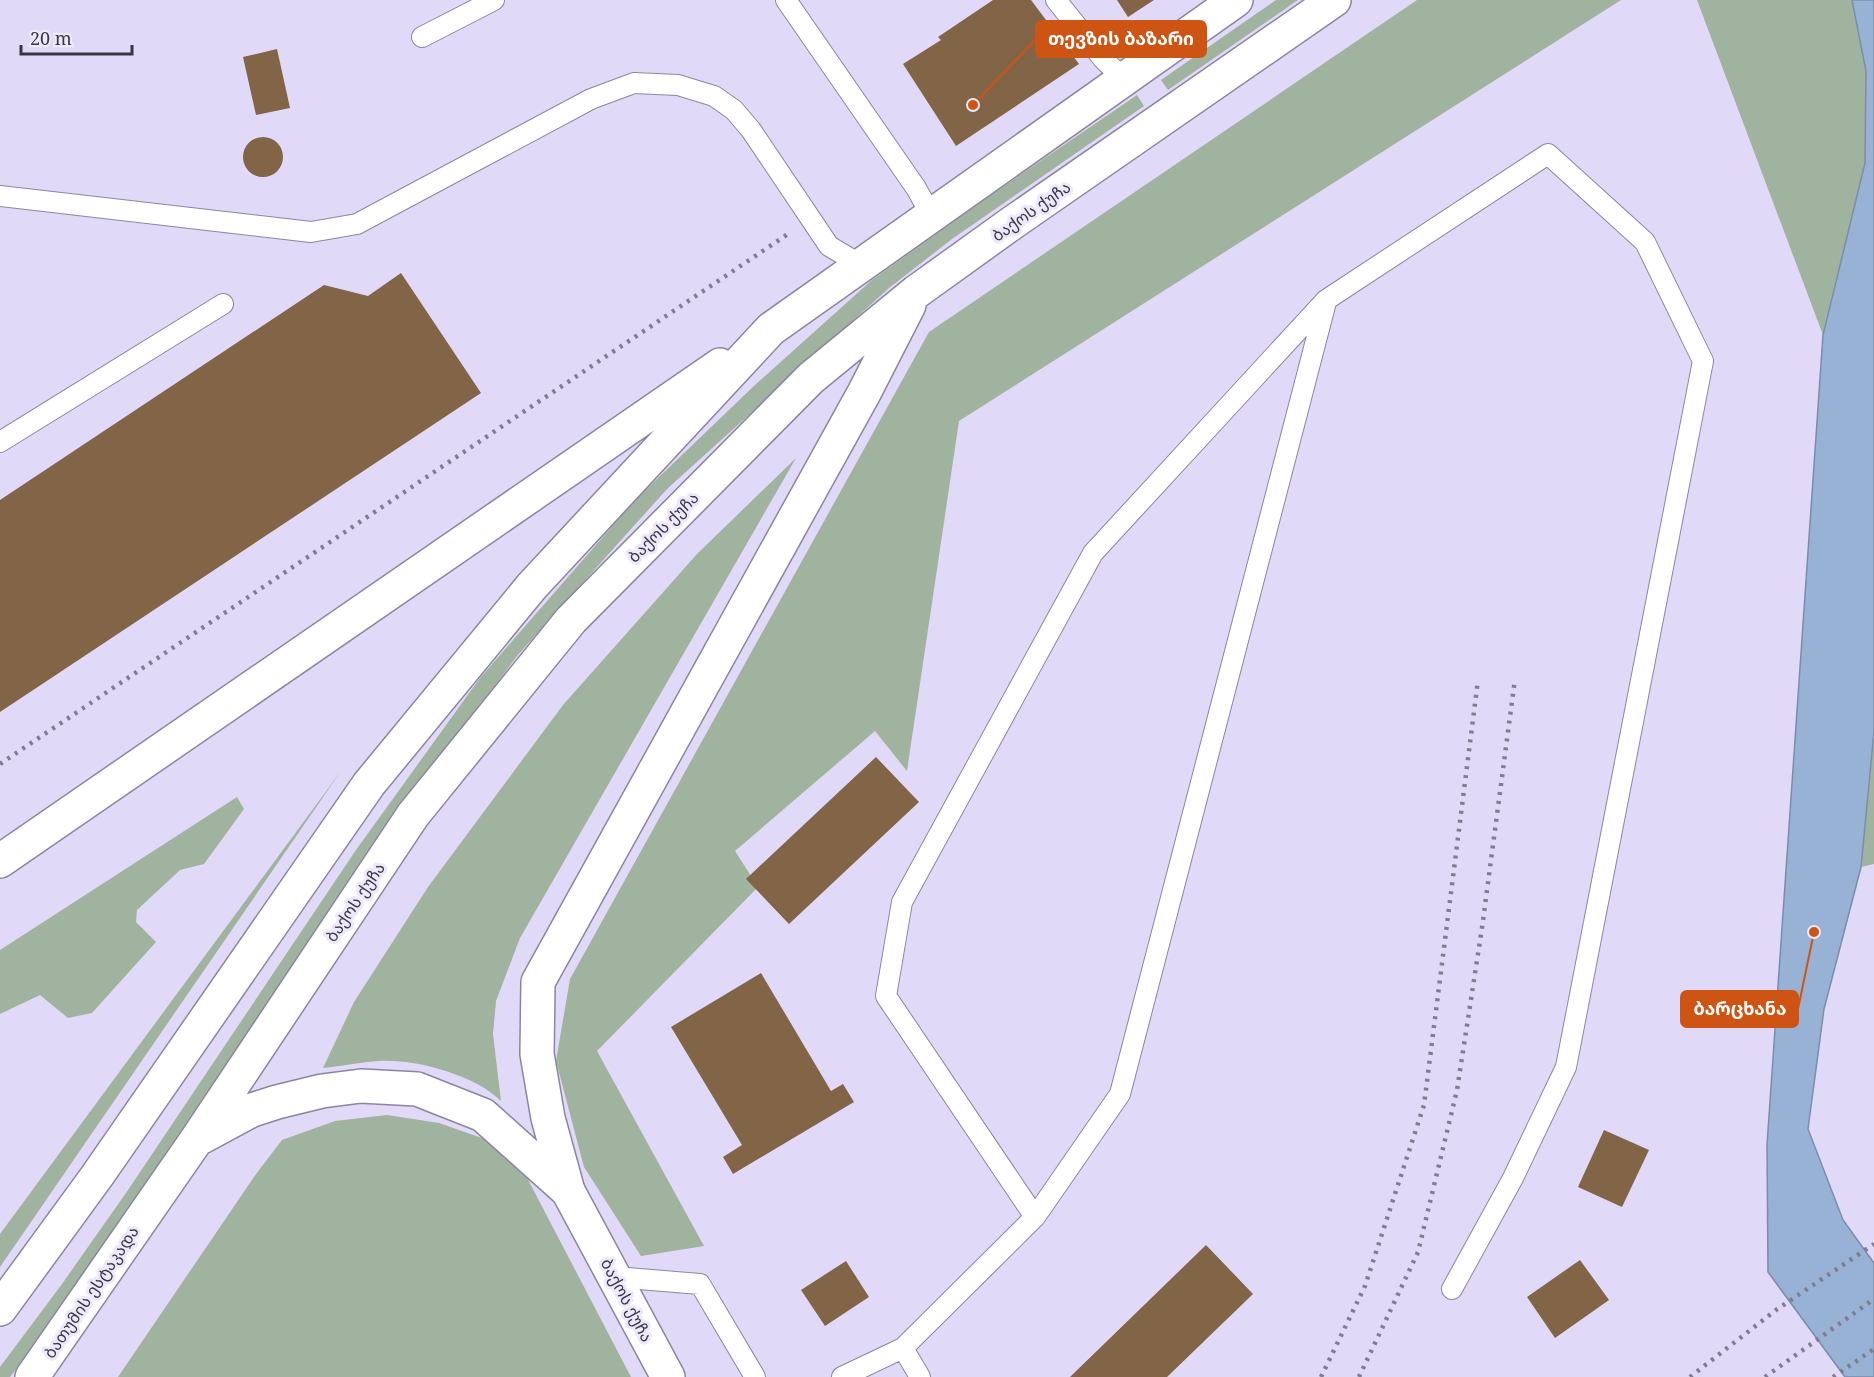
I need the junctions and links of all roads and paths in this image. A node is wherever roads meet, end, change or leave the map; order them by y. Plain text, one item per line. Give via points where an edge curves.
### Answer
1 (494, 0) edge
2 (786, 0) edge
3 (1056, 0) edge
4 (1334, 0) edge
5 (1223, 4) edge
6 (422, 38) dead end
7 (1123, 78) junction
8 (0, 196) edge
9 (931, 215) junction
10 (861, 265) junction
11 (916, 292) junction
12 (1326, 300) junction
13 (224, 304) dead end
14 (771, 330) junction
15 (0, 442) edge
16 (0, 861) edge
17 (197, 1139) junction
18 (568, 1191) junction
19 (149, 1208) joint
20 (1035, 1217) junction
21 (615, 1277) junction
22 (1452, 1289) dead end
23 (0, 1310) edge
24 (903, 1348) junction
25 (32, 1377) edge
26 (668, 1377) edge
27 (755, 1377) edge
28 (842, 1377) edge
29 (920, 1377) edge

1 - 6 lane
2 - 9 lane
3 - 7 lane
4 - 11 main road, ბაქოს ქუჩა
5 - 7 main road
7 - 9 main road
8 - 10 lane via 311,232 357,224 591,99 634,82 678,85 714,96 734,110 829,246
9 - 10 main road
10 - 14 main road
11 - 17 main road, ბაქოს ქუჩა via 811,378 571,620 413,815
11 - 18 main road via 538,982 537,1054 548,1118
12 - 20 lane via 1120,1094
12 - 20 lane via 1093,553 902,902 886,996
12 - 22 lane via 1548,154 1645,242 1703,360 1566,1066 1513,1178
13 - 15 lane
14 - 16 main road
14 - 23 main road via 532,586 369,784
17 - 18 main road via 252,1110 322,1091 361,1086 417,1089 483,1115
17 - 19 main road, ბაქოს ქუჩა
18 - 21 main road, ბაქოს ქუჩა
19 - 25 main road, ბათუმის ესტაკადა
20 - 24 lane
21 - 26 main road, ბაქოს ქუჩა
21 - 27 lane via 700,1284
24 - 28 lane
24 - 29 lane

